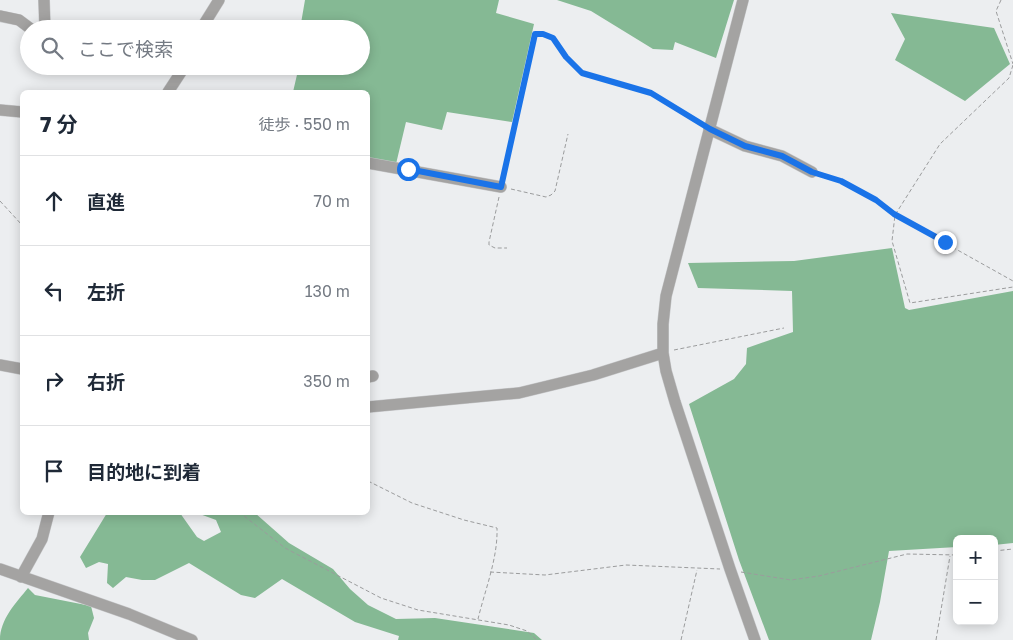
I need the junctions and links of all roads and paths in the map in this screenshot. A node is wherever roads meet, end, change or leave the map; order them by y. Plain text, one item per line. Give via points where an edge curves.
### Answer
1 (44, 0) edge
2 (219, 0) edge
3 (743, 0) edge
4 (1001, 0) edge
5 (0, 16) edge
6 (45, 20) edge
7 (207, 20) edge
8 (20, 21) edge
9 (1013, 64) edge
10 (179, 75) edge
11 (169, 90) edge
12 (0, 110) edge
13 (20, 112) edge
14 (710, 129) junction
15 (568, 134) dead end
16 (370, 163) edge
17 (812, 172) joint
18 (501, 187) junction
19 (0, 201) edge
20 (895, 215) junction
21 (20, 223) edge
22 (507, 248) dead end
23 (1013, 281) edge
24 (1013, 287) edge
25 (784, 328) dead end
26 (663, 353) junction
27 (0, 364) edge
28 (20, 368) edge
29 (370, 407) edge
30 (370, 482) edge
31 (48, 515) edge
32 (242, 515) edge
33 (1013, 549) edge
34 (998, 551) edge
35 (950, 555) dead end
36 (697, 568) dead end
37 (0, 569) edge
38 (21, 577) junction
39 (477, 620) junction
40 (192, 640) edge
41 (537, 640) edge
42 (681, 640) edge
43 (755, 640) edge
44 (936, 640) edge

1 - 6 street
2 - 7 street
3 - 14 street
4 - 9 path via 996,12
5 - 8 street
9 - 20 path via 1010,78 940,144
10 - 11 street
12 - 13 street
14 - 17 street via 745,146 782,156
14 - 18 path via 651,93 582,73 553,38 535,34
14 - 26 street via 666,296
15 - 18 path via 555,191 551,195 546,197
16 - 18 street
17 - 20 path via 841,181 876,200
18 - 22 path via 489,242 495,248
19 - 21 path
20 - 23 path
20 - 24 path via 892,241 910,303
25 - 26 path
26 - 29 street via 519,393
26 - 43 street via 674,402
27 - 28 street
30 - 39 path via 412,503 497,528 490,572
31 - 38 street via 42,539
32 - 39 path via 285,548 381,598 418,610
33 - 34 path
35 - 44 path
36 - 42 path
37 - 38 street
38 - 40 street via 129,614
39 - 41 path via 527,631

